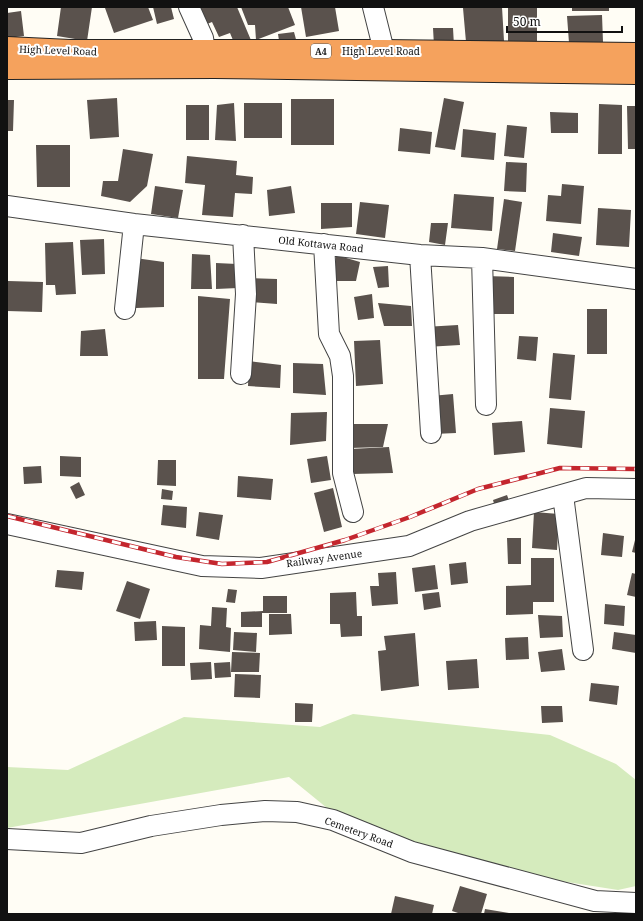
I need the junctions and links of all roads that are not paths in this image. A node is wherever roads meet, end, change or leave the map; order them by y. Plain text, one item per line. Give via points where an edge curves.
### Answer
1 (189, 7) edge
2 (373, 7) edge
3 (7, 48) edge
4 (205, 51) junction
5 (384, 51) junction
6 (636, 54) edge
7 (7, 68) edge
8 (636, 73) edge
9 (7, 206) edge
10 (134, 224) junction
11 (243, 235) junction
12 (324, 244) junction
13 (420, 254) junction
14 (482, 258) junction
15 (636, 279) edge
16 (125, 309) dead end
17 (241, 374) dead end
18 (486, 405) dead end
19 (431, 433) dead end
20 (636, 489) edge
21 (563, 495) junction
22 (353, 512) dead end
23 (7, 524) edge
24 (583, 650) dead end
25 (7, 839) edge
26 (631, 906) edge

1 - 4 street via 203,38
2 - 5 street
3 - 4 highway, High Level Road / A4 via 70,51
4 - 5 highway, High Level Road / A4
5 - 6 highway, High Level Road / A4
7 - 8 highway, High Level Road / A4 via 206,67
9 - 10 street, Old Kottawa Road
10 - 11 street, Old Kottawa Road
10 - 16 street
11 - 12 street, Old Kottawa Road
11 - 17 street via 246,294
12 - 13 street, Old Kottawa Road
12 - 22 street via 329,334 340,356 343,376 343,473
13 - 14 street, Old Kottawa Road
13 - 19 street
14 - 15 street, Old Kottawa Road
14 - 18 street
20 - 21 street, Railway Avenue via 586,488
21 - 23 street, Railway Avenue via 470,520 409,546 261,568 202,566
21 - 24 street
25 - 26 street, Cemetery Road via 81,843 151,826 221,815 265,811 297,812 333,820 412,852 595,901

